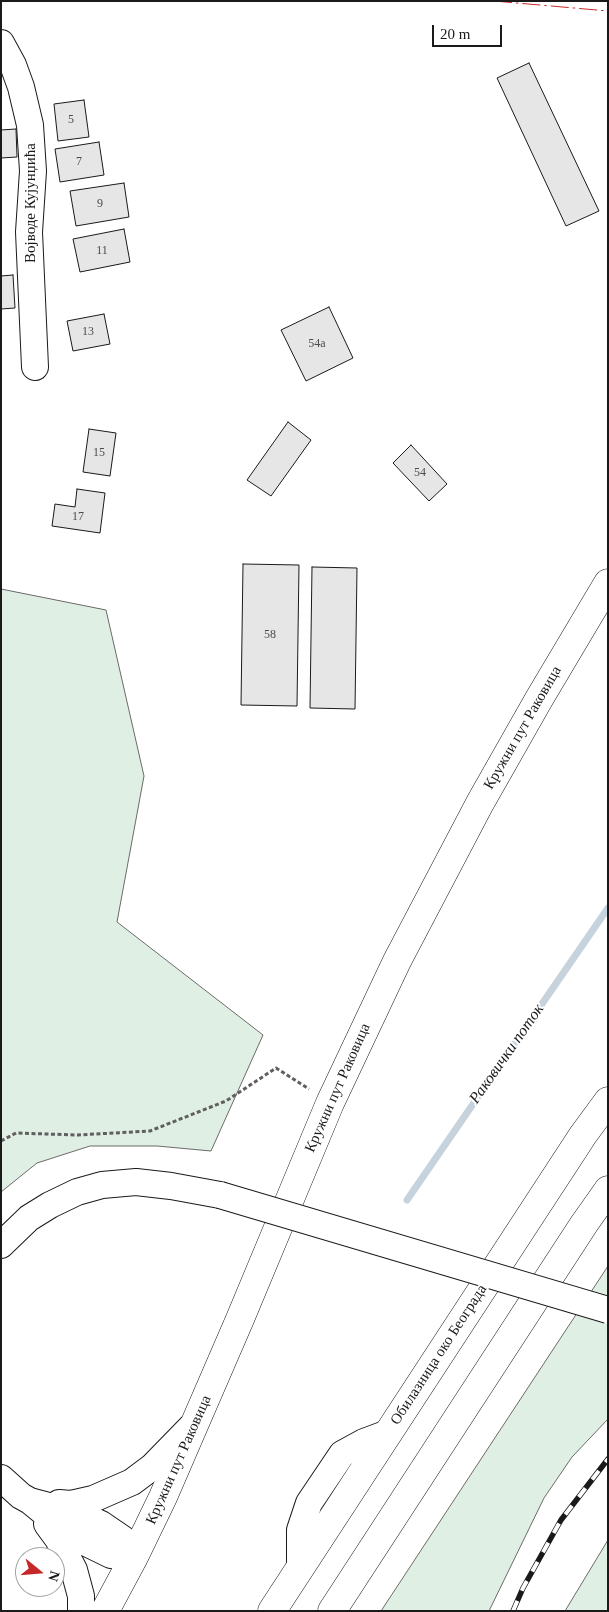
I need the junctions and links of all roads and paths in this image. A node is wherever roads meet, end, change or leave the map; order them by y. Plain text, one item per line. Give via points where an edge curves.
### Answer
1 (1, 44) edge
2 (35, 367) dead end
3 (608, 583) edge
4 (608, 1101) edge
5 (330, 1103) junction
6 (1, 1141) edge
7 (608, 1190) edge
8 (1, 1245) edge
9 (608, 1310) edge
10 (198, 1419) junction
11 (1, 1478) edge
12 (30, 1501) junction
13 (134, 1557) junction
14 (82, 1611) edge
15 (106, 1611) edge
16 (272, 1611) edge
17 (332, 1611) edge

1 - 2 street, Војводе Кујунџића via 21,88 31,134 33,171 29,232
3 - 5 main road, Кружни пут Раковица via 480,803 397,961
4 - 16 main road, Обилазница око Београда
5 - 6 path via 276,1068 226,1101 150,1131 78,1135 16,1133
5 - 10 main road, Кружни пут Раковица
7 - 17 main road
8 - 9 street, bridge via 29,1218 77,1192 136,1182 220,1195
10 - 12 street via 172,1448 132,1482 78,1503
10 - 13 main road, Кружни пут Раковица
11 - 12 street
12 - 13 street via 74,1537 110,1555
12 - 14 street via 67,1554 81,1596
13 - 15 main road, Кружни пут Раковица

